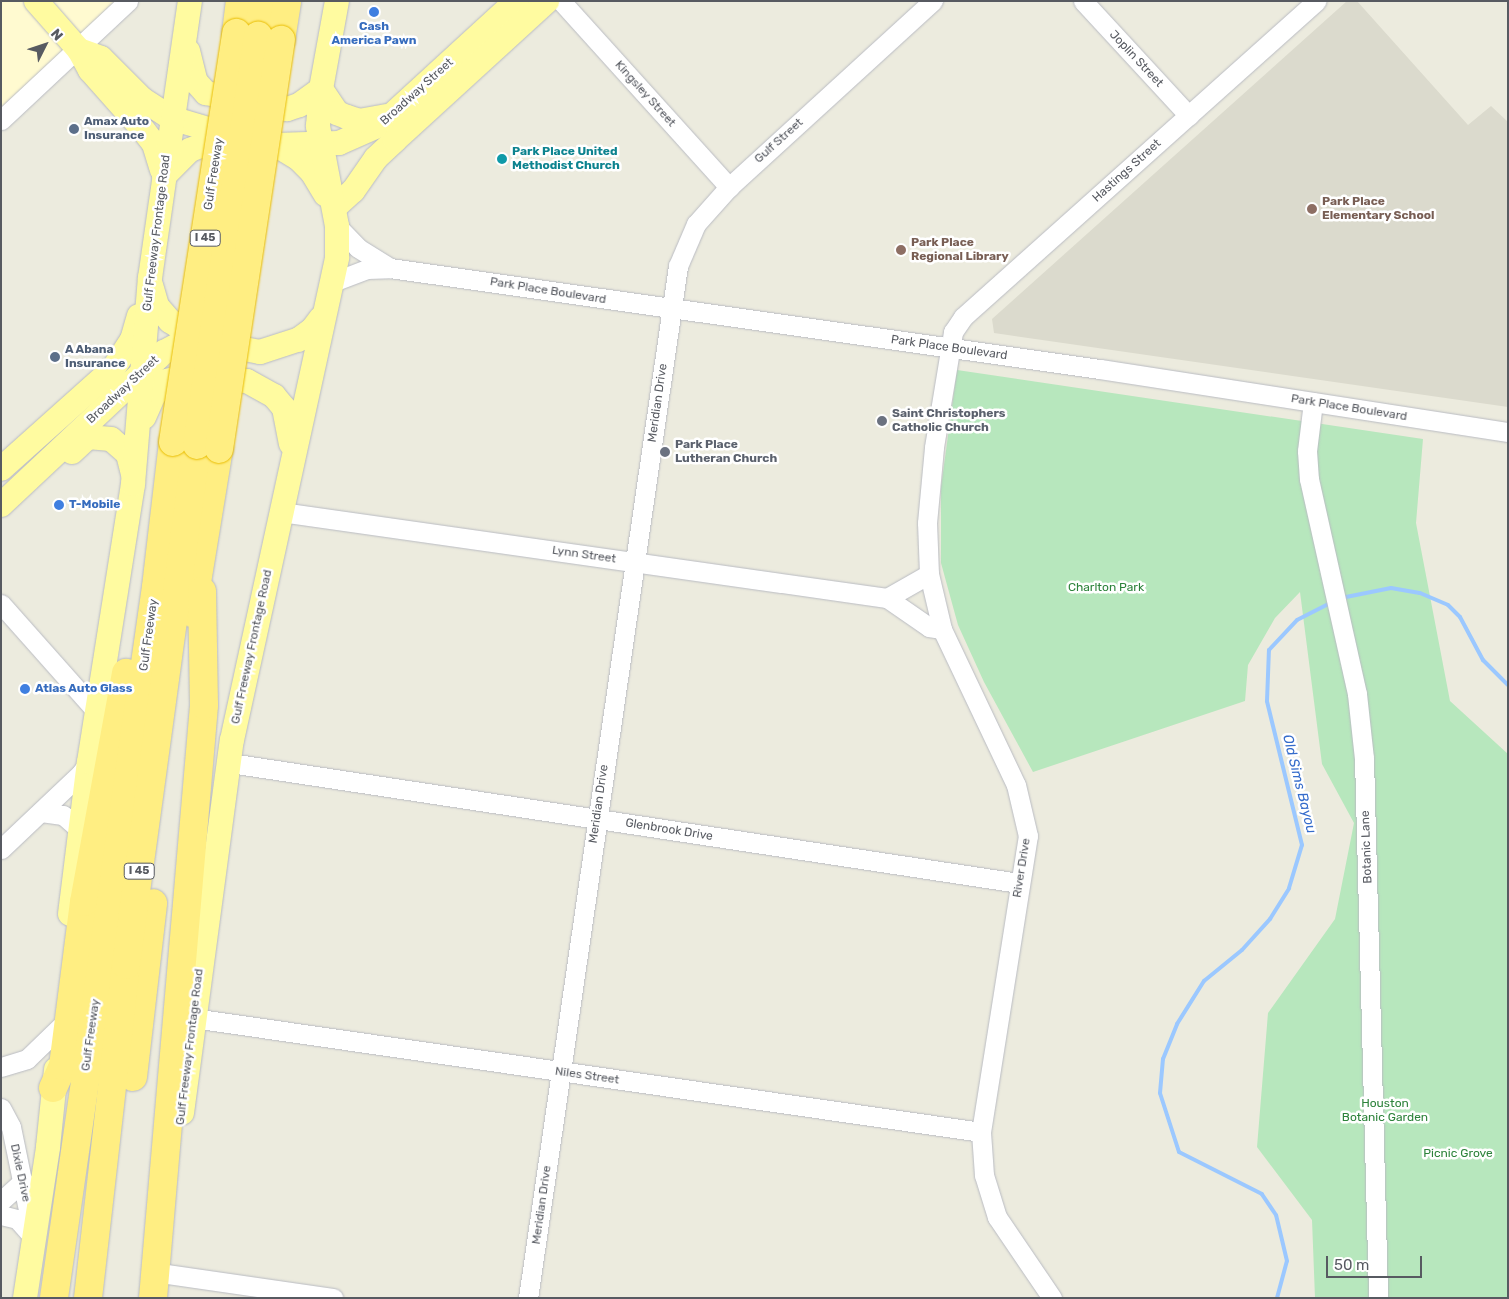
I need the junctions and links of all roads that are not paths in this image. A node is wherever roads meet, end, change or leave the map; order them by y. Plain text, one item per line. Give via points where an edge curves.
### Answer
1 (36, 1) edge
2 (128, 1) edge
3 (190, 1) edge
4 (240, 1) edge
5 (263, 1) edge
6 (287, 1) edge
7 (337, 1) edge
8 (516, 1) edge
9 (547, 1) edge
10 (561, 1) edge
11 (933, 1) edge
12 (1083, 1) edge
13 (1316, 1) edge
14 (258, 36) junction
15 (186, 37) junction
16 (79, 50) junction
17 (321, 89) junction
18 (401, 108) junction
19 (1189, 116) junction
20 (171, 118) junction
21 (1, 120) edge
22 (228, 135) junction
23 (320, 143) junction
24 (276, 145) junction
25 (164, 176) junction
26 (729, 187) junction
27 (336, 217) junction
28 (390, 268) junction
29 (150, 278) junction
30 (333, 282) junction
31 (670, 310) junction
32 (322, 318) junction
33 (199, 340) junction
34 (951, 348) junction
35 (144, 370) junction
36 (1314, 402) junction
37 (140, 425) junction
38 (1508, 432) edge
39 (196, 446) junction
40 (54, 455) junction
41 (293, 457) junction
42 (1, 469) edge
43 (134, 475) junction
44 (1, 505) edge
45 (281, 512) junction
46 (201, 562) junction
47 (636, 563) junction
48 (929, 574) junction
49 (156, 587) junction
50 (887, 598) junction
51 (1, 604) edge
52 (942, 629) junction
53 (105, 668) junction
54 (66, 676) junction
55 (97, 712) junction
56 (89, 762) junction
57 (230, 763) junction
58 (41, 812) junction
59 (597, 819) junction
60 (79, 829) junction
61 (1, 849) edge
62 (1019, 883) junction
63 (193, 1018) junction
64 (60, 1027) junction
65 (1, 1066) edge
66 (560, 1073) junction
67 (53, 1088) junction
68 (1, 1108) edge
69 (981, 1132) junction
70 (23, 1181) junction
71 (1, 1201) edge
72 (1, 1215) edge
73 (34, 1240) junction
74 (157, 1286) edge
75 (25, 1298) edge
76 (54, 1298) edge
77 (88, 1298) edge
78 (107, 1298) edge
79 (157, 1298) edge
80 (333, 1298) edge
81 (528, 1298) edge
82 (1052, 1298) edge
83 (1378, 1298) edge

1 - 16 main road
2 - 16 street
3 - 15 main road, Gulf Freeway Frontage Road
4 - 14 highway, Gulf Freeway / I 45
5 - 14 highway, Gulf Freeway / I 45
6 - 14 highway, Gulf Freeway / I 45
7 - 17 main road, Gulf Freeway Frontage Road
8 - 18 main road, Broadway Street
9 - 27 main road, Broadway Street via 389,146
10 - 26 street, Kingsley Street
11 - 26 street, Gulf Street
12 - 19 street, Joplin Street
13 - 19 street, Hastings Street
14 - 39 highway, Gulf Freeway / I 45, bridge
15 - 17 main road via 189,67 206,93 287,109 299,105
15 - 20 main road, Gulf Freeway Frontage Road
16 - 20 main road via 101,58 142,99
16 - 21 street
16 - 25 main road via 90,70 154,144
17 - 18 main road via 337,113 359,121 382,118
17 - 23 main road, Gulf Freeway Frontage Road
18 - 23 main road, Broadway Street via 369,132 339,143
19 - 34 street, Hastings Street via 963,317 954,332
20 - 22 main road
20 - 25 main road, Gulf Freeway Frontage Road
22 - 24 main road, Broadway Street
22 - 25 main road via 190,150
23 - 24 main road, Broadway Street
23 - 27 main road, Gulf Freeway Frontage Road
24 - 27 main road via 298,158 312,172
25 - 29 main road, Gulf Freeway Frontage Road
26 - 31 street, Gulf Street via 696,224 685,245
27 - 28 street, Park Place Boulevard via 358,248
27 - 30 main road, Gulf Freeway Frontage Road
28 - 30 street, Park Place Boulevard via 367,270
28 - 31 street, Park Place Boulevard
29 - 33 main road via 157,306 170,321
29 - 35 main road, Gulf Freeway Frontage Road
29 - 42 main road, Broadway Street via 132,340 117,364
30 - 32 main road, Gulf Freeway Frontage Road
31 - 34 street, Park Place Boulevard
31 - 47 street, Meridian Drive
32 - 33 main road, Broadway Street via 298,340 260,352
32 - 41 main road, Gulf Freeway Frontage Road
33 - 35 main road, Broadway Street via 164,352
34 - 36 street, Park Place Boulevard
34 - 48 street, River Drive via 934,447 928,524
35 - 37 main road, Gulf Freeway Frontage Road
35 - 40 main road, Broadway Street
36 - 38 street, Park Place Boulevard
36 - 83 street, Botanic Lane via 1307,451 1314,500 1357,694 1364,758
37 - 41 main road via 154,395 166,381 182,377 247,382 274,396 284,408
37 - 43 main road, Gulf Freeway Frontage Road
39 - 46 highway, Gulf Freeway / I 45
39 - 49 highway, Gulf Freeway / I 45
39 - 77 highway, Gulf Freeway / I 45 via 126,965
40 - 43 main road via 72,452 88,437 111,438 128,454
40 - 44 main road, Broadway Street
41 - 45 main road, Gulf Freeway Frontage Road
43 - 53 main road, Gulf Freeway Frontage Road
45 - 47 street, Lynn Street
45 - 57 main road, Gulf Freeway Frontage Road via 232,740
46 - 74 highway via 203,713
46 - 78 highway, Gulf Freeway / I 45 via 178,695
47 - 50 street, Lynn Street
47 - 59 street, Meridian Drive
48 - 50 street
48 - 52 street, River Drive
49 - 67 highway via 131,649 84,902 63,1066
49 - 76 highway, Gulf Freeway / I 45
50 - 52 street, Lynn Street via 929,627
51 - 54 street
52 - 62 street, River Drive via 1016,784 1028,836
53 - 54 street via 87,679
53 - 55 main road, Gulf Freeway Frontage Road
54 - 55 street
55 - 56 main road, Gulf Freeway Frontage Road
56 - 58 street
56 - 60 main road, Gulf Freeway Frontage Road
57 - 59 street, Glenbrook Drive
57 - 63 main road, Gulf Freeway Frontage Road
58 - 60 street via 63,815
58 - 61 street
59 - 62 street, Glenbrook Drive
59 - 66 street, Meridian Drive
60 - 64 main road, Gulf Freeway Frontage Road
62 - 69 street, River Drive
63 - 66 street, Niles Street
63 - 74 main road, Gulf Freeway Frontage Road
64 - 65 street via 27,1059
64 - 67 main road, Gulf Freeway Frontage Road
66 - 69 street, Niles Street
66 - 81 street, Meridian Drive
67 - 73 main road, Gulf Freeway Frontage Road
68 - 70 street, Dixie Drive via 11,1127
69 - 82 street, River Drive via 984,1175 997,1216
70 - 71 street
70 - 73 street, Dixie Drive
72 - 73 street via 17,1219
73 - 75 main road, Gulf Freeway Frontage Road
74 - 79 main road, Gulf Freeway Frontage Road
74 - 80 street

